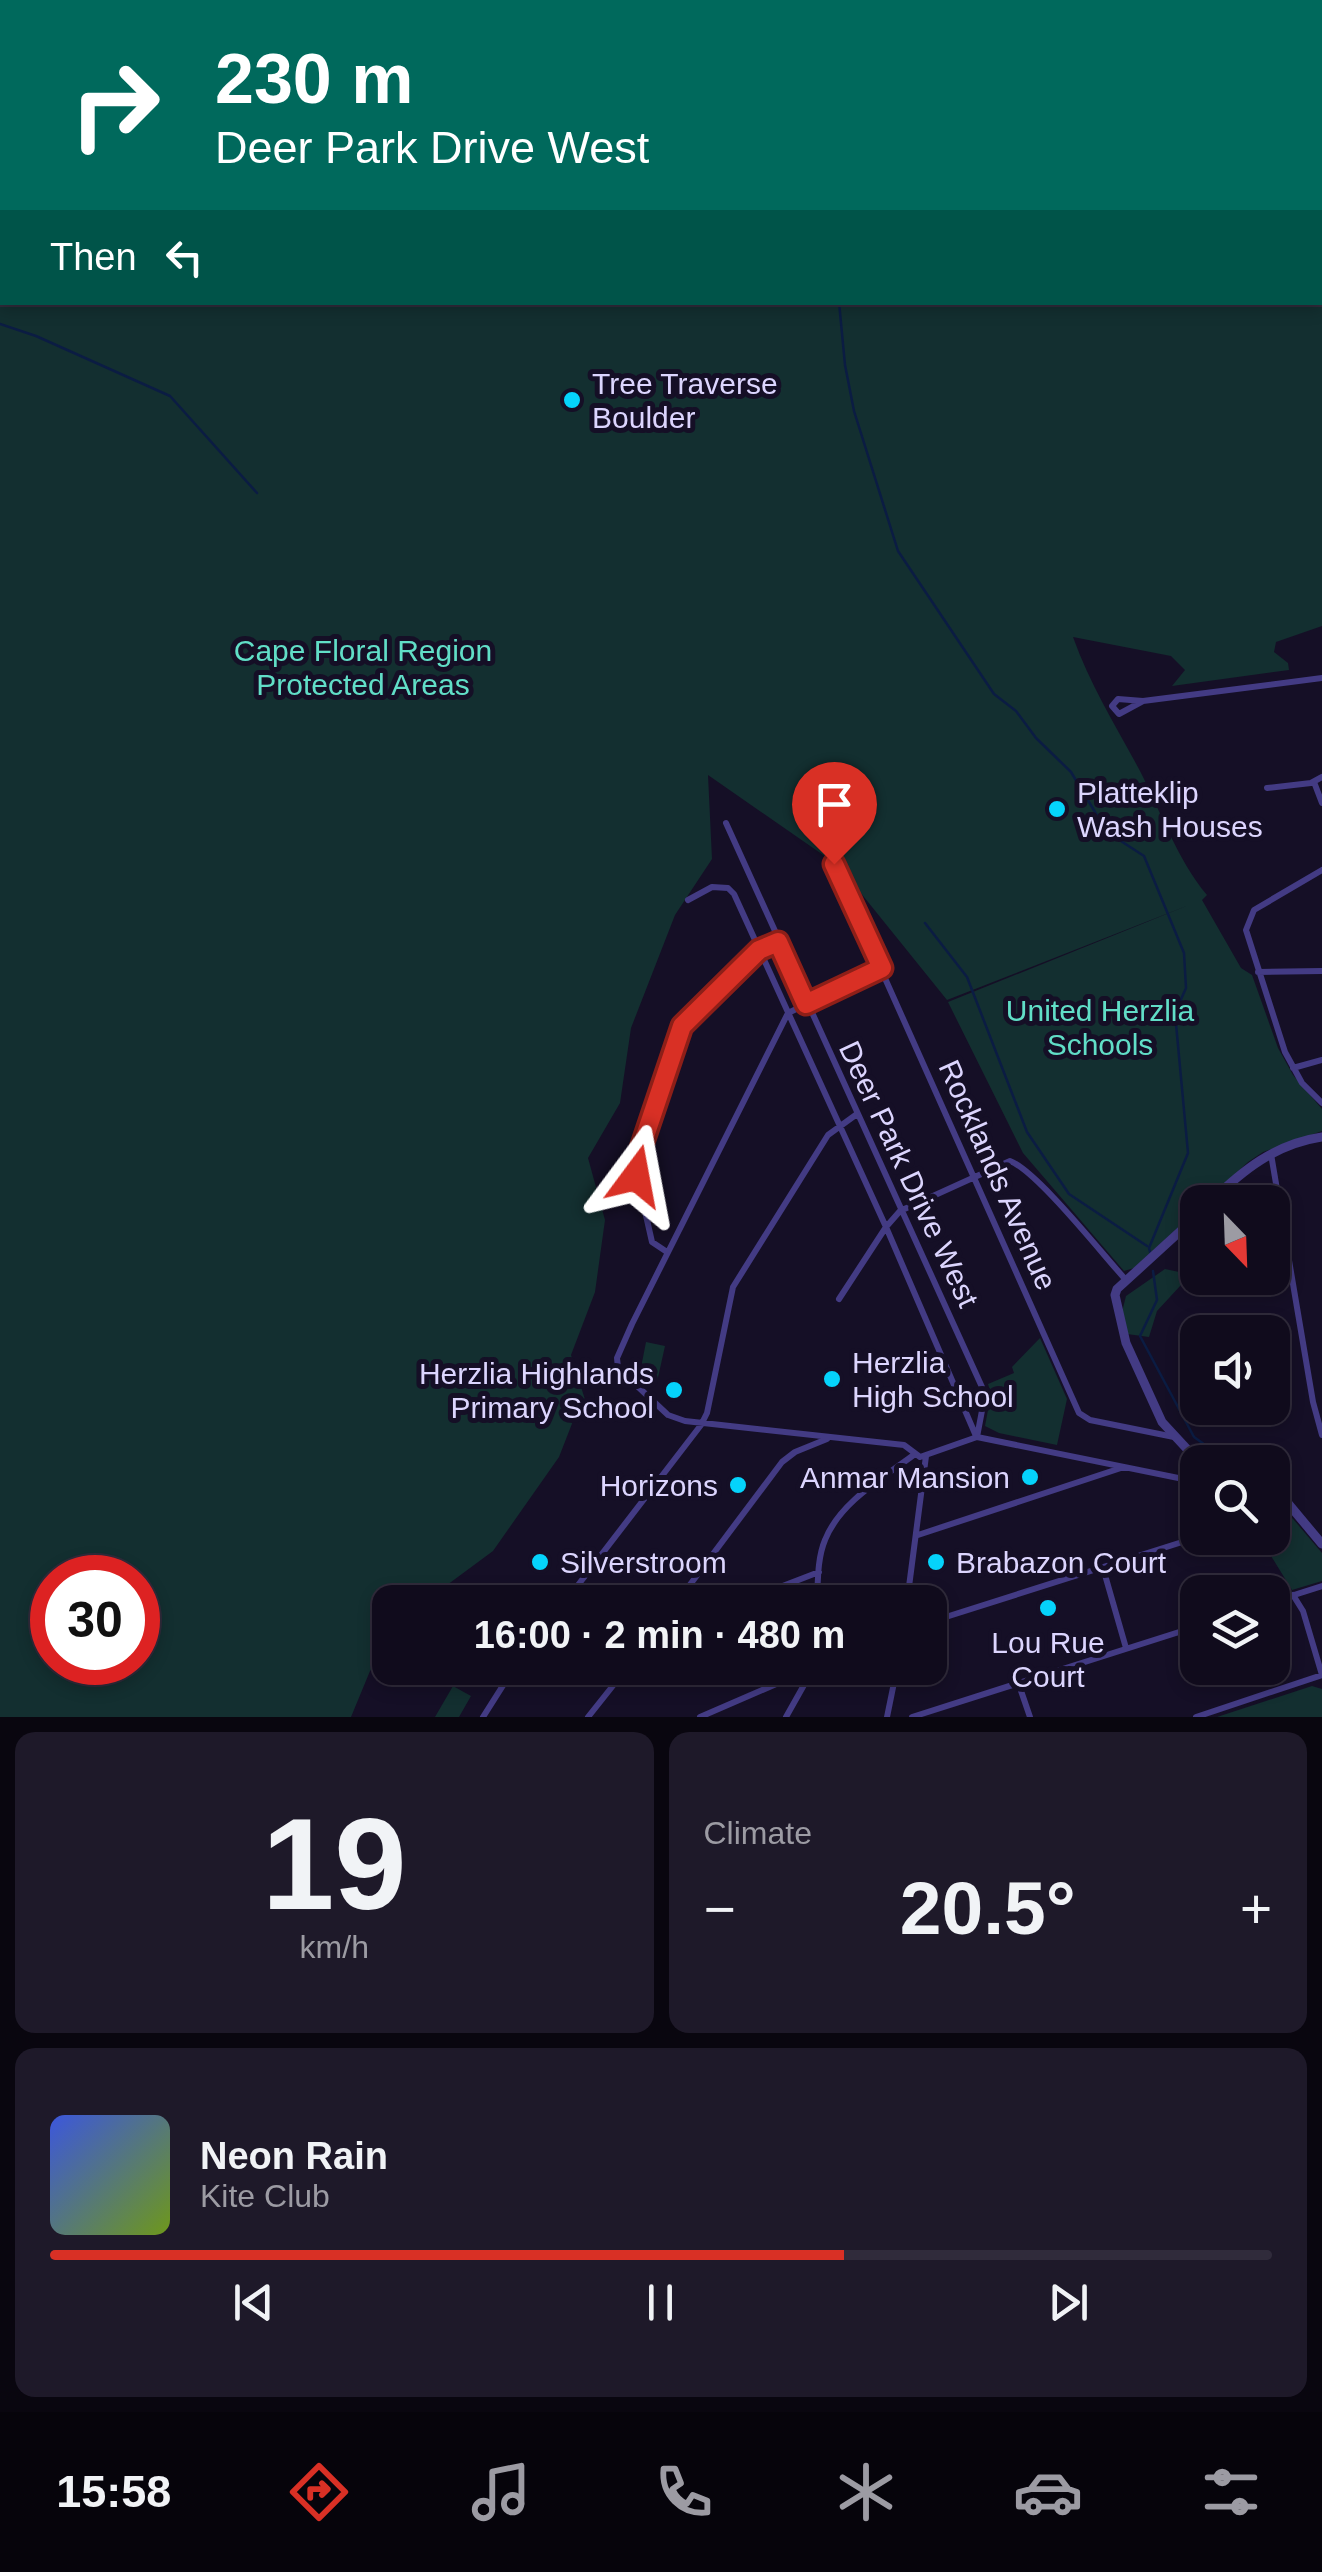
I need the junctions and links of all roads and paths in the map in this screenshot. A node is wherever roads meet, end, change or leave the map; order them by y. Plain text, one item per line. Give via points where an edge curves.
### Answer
1 (1322, 678) edge
2 (1143, 701) dead end
3 (1322, 777) edge
4 (1314, 782) junction
5 (1267, 788) dead end
6 (1322, 803) edge
7 (726, 823) dead end
8 (834, 864) dead end
9 (1322, 870) edge
10 (688, 900) dead end
11 (778, 942) junction
12 (759, 950) junction
13 (882, 968) junction
14 (1258, 972) junction
15 (1322, 972) edge
16 (806, 1004) junction
17 (788, 1013) junction
18 (1322, 1060) edge
19 (1293, 1068) junction
20 (1322, 1103) edge
21 (857, 1114) junction
22 (839, 1127) junction
23 (1322, 1137) edge
24 (1270, 1153) junction
25 (974, 1176) junction
26 (1228, 1185) edge
27 (900, 1211) junction
28 (886, 1227) junction
29 (1180, 1231) edge
30 (667, 1252) junction
31 (1126, 1280) junction
32 (839, 1299) dead end
33 (984, 1400) junction
34 (965, 1408) junction
35 (701, 1425) junction
36 (1322, 1436) edge
37 (977, 1437) junction
38 (833, 1438) junction
39 (1175, 1438) junction
40 (1182, 1445) edge
41 (914, 1454) junction
42 (926, 1456) junction
43 (1087, 1459) junction
44 (1125, 1467) junction
45 (1180, 1478) edge
46 (1088, 1479) junction
47 (1290, 1506) edge
48 (918, 1535) junction
49 (1180, 1543) edge
50 (1322, 1544) edge
51 (1102, 1568) junction
52 (818, 1572) junction
53 (578, 1585) edge
54 (690, 1585) edge
55 (784, 1585) edge
56 (818, 1585) edge
57 (910, 1585) edge
58 (1322, 1586) edge
59 (1293, 1595) junction
60 (1290, 1596) edge
61 (947, 1617) edge
62 (1180, 1632) edge
63 (1126, 1648) junction
64 (1322, 1675) edge
65 (1018, 1682) junction
66 (503, 1685) edge
67 (613, 1685) edge
68 (774, 1685) edge
69 (804, 1685) edge
70 (894, 1685) edge
71 (482, 1717) edge
72 (588, 1717) edge
73 (700, 1717) edge
74 (786, 1717) edge
75 (887, 1717) edge
76 (912, 1717) edge
77 (1030, 1717) edge
78 (1196, 1717) edge

1 - 2 street
3 - 4 street
4 - 5 street
4 - 6 street
7 - 11 street, Deer Park Drive West
8 - 13 street, Rocklands Avenue
9 - 14 street via 1250,916 1247,939
10 - 12 street via 712,887 731,890
11 - 12 street
11 - 16 street, Deer Park Drive West
12 - 17 street
12 - 30 street via 682,1026 637,1160 652,1242
13 - 16 street
13 - 25 street, Rocklands Avenue
14 - 15 street
14 - 19 street
16 - 17 street
16 - 21 street, Deer Park Drive West
17 - 22 street
17 - 30 street
18 - 19 street
19 - 20 street
21 - 22 street
21 - 27 street, Deer Park Drive West
22 - 28 street
22 - 35 street via 733,1288
23 - 24 street
24 - 26 street
24 - 36 street
25 - 27 street
25 - 31 street via 1018,1164
25 - 39 street, Rocklands Avenue via 1079,1413
27 - 28 street
27 - 33 street, Deer Park Drive West
28 - 32 street
28 - 34 street
29 - 31 street
30 - 35 street via 616,1363 668,1416
31 - 39 street via 1114,1295 1122,1333
33 - 34 street
33 - 37 street
34 - 37 street
35 - 38 street
35 - 53 street
37 - 42 street
37 - 43 street
38 - 41 street via 904,1445
38 - 54 street via 782,1462
39 - 40 street
41 - 42 street
41 - 52 street via 838,1519 825,1539
42 - 48 street
43 - 44 street
43 - 46 street
44 - 45 street
44 - 46 street
46 - 48 street
47 - 50 street
48 - 57 street
49 - 51 street
51 - 61 street
51 - 63 street
52 - 55 street
52 - 56 street
58 - 59 street
59 - 60 street
59 - 64 street
62 - 63 street
63 - 65 street
64 - 78 street
65 - 76 street
65 - 77 street
66 - 71 street
67 - 72 street
68 - 73 street
69 - 74 street
70 - 75 street

